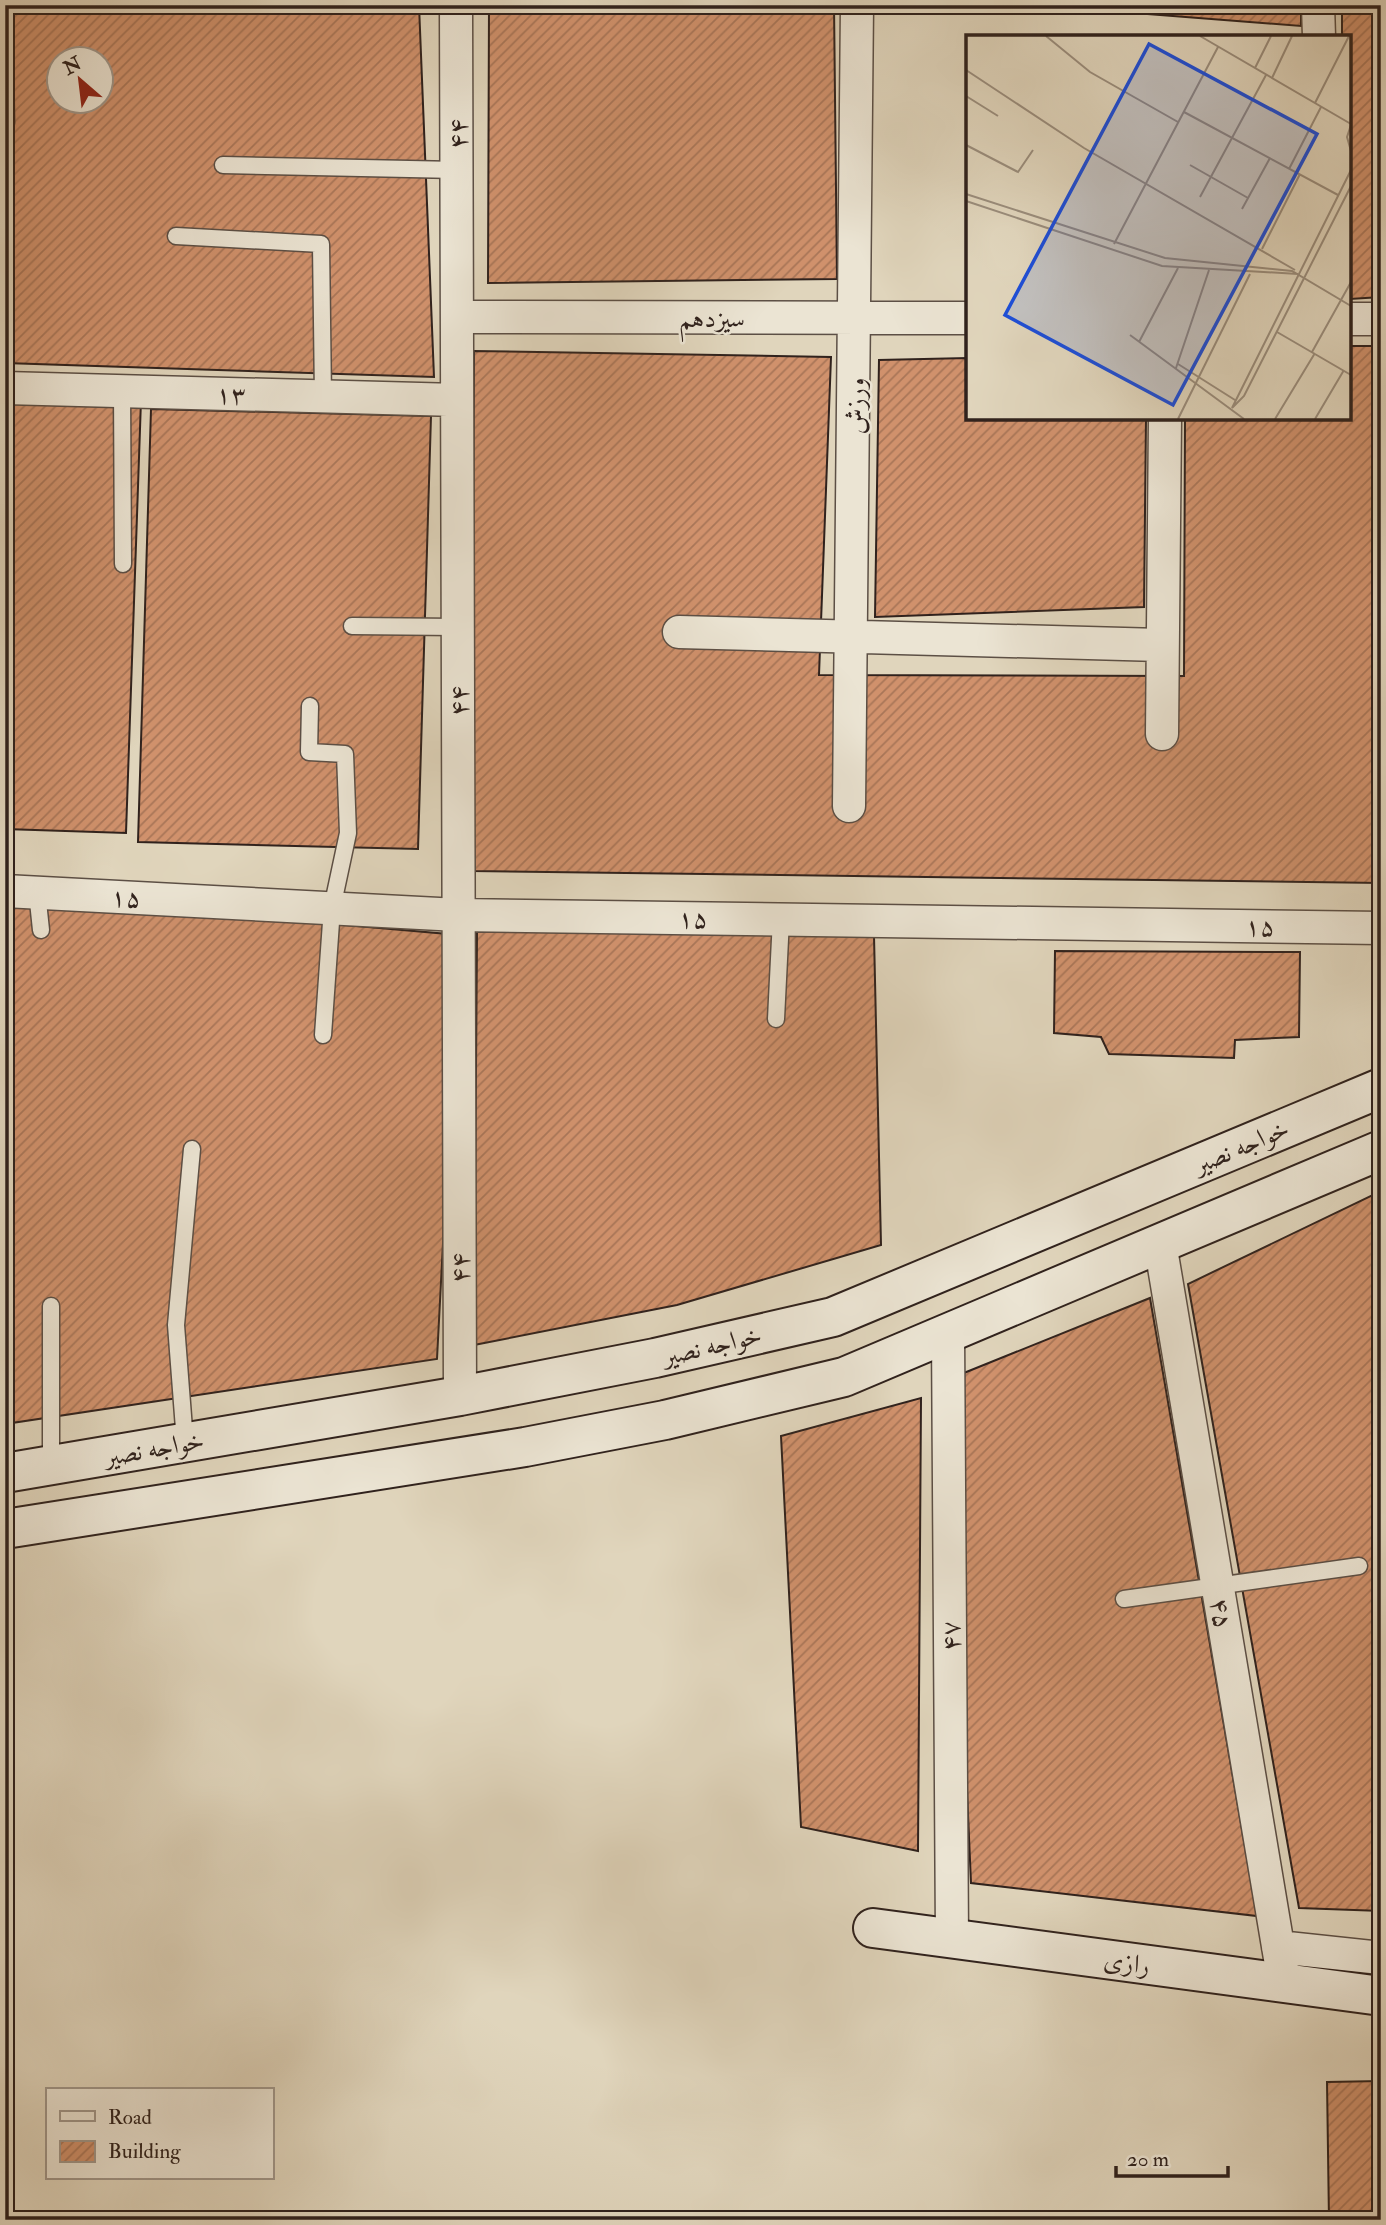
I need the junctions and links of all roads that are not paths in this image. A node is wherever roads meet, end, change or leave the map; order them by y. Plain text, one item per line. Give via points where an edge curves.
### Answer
1 (456, 5) edge
2 (857, 5) edge
3 (1318, 5) edge
4 (1319, 35) edge
5 (5, 77) edge
6 (6, 123) edge
7 (223, 165) dead end
8 (457, 170) junction
9 (176, 236) dead end
10 (457, 317) junction
11 (855, 318) junction
12 (966, 318) edge
13 (1351, 319) edge
14 (1381, 319) edge
15 (5, 388) edge
16 (122, 391) junction
17 (323, 397) junction
18 (457, 400) junction
19 (1165, 420) edge
20 (123, 564) dead end
21 (352, 626) dead end
22 (457, 627) junction
23 (679, 632) dead end
24 (852, 637) junction
25 (1160, 645) junction
26 (310, 706) dead end
27 (1161, 734) dead end
28 (849, 806) dead end
29 (5, 891) edge
30 (37, 892) junction
31 (332, 908) junction
32 (458, 915) junction
33 (781, 919) junction
34 (1381, 928) edge
35 (41, 930) dead end
36 (776, 1019) dead end
37 (323, 1035) dead end
38 (1381, 1088) edge
39 (192, 1149) dead end
40 (1381, 1150) edge
41 (1160, 1243) junction
42 (51, 1306) dead end
43 (948, 1333) junction
44 (460, 1396) junction
45 (185, 1443) junction
46 (51, 1465) junction
47 (5, 1473) edge
48 (5, 1529) edge
49 (1359, 1566) dead end
50 (1218, 1588) junction
51 (1124, 1599) dead end
52 (873, 1928) dead end
53 (952, 1938) junction
54 (1381, 1958) edge
55 (1281, 1965) junction
56 (1381, 1996) edge

1 - 8 street, ۴۴
2 - 11 street, ورزش
3 - 4 street
5 - 6 lane
7 - 8 lane
8 - 10 street, ۴۴
9 - 17 lane via 321,244
10 - 11 street, سیزدهم
10 - 18 street, ۴۴
11 - 12 street, سیزدهم
11 - 24 street, ورزش
13 - 14 street
15 - 16 street, ۱۳
16 - 17 street, ۱۳
16 - 20 lane
17 - 18 street, ۱۳
18 - 22 street, ۴۴
19 - 25 street
21 - 22 lane
22 - 32 street, ۴۴
23 - 24 street
24 - 25 street
24 - 28 street, ورزش
25 - 27 street
26 - 31 lane via 309,752 345,754 348,833
29 - 30 street, ۱۵
30 - 31 street, ۱۵
30 - 35 lane
31 - 32 street, ۱۵
31 - 37 lane
32 - 33 street, ۱۵
32 - 44 street, ۴۴
33 - 34 street, ۱۵
33 - 36 lane
38 - 44 main road, خواجه نصیر via 833,1317
39 - 45 lane via 176,1325
40 - 41 main road
41 - 43 main road
41 - 50 street, ۴۵
42 - 46 lane
43 - 48 main road via 844,1377 665,1420 525,1447
43 - 53 street, ۴۷
44 - 45 main road, خواجه نصیر
45 - 46 main road, خواجه نصیر
46 - 47 main road, خواجه نصیر
49 - 50 lane
50 - 51 lane
50 - 55 street, ۴۵
52 - 53 main road, رازی
53 - 55 main road, رازی
54 - 55 street
55 - 56 main road, رازی

